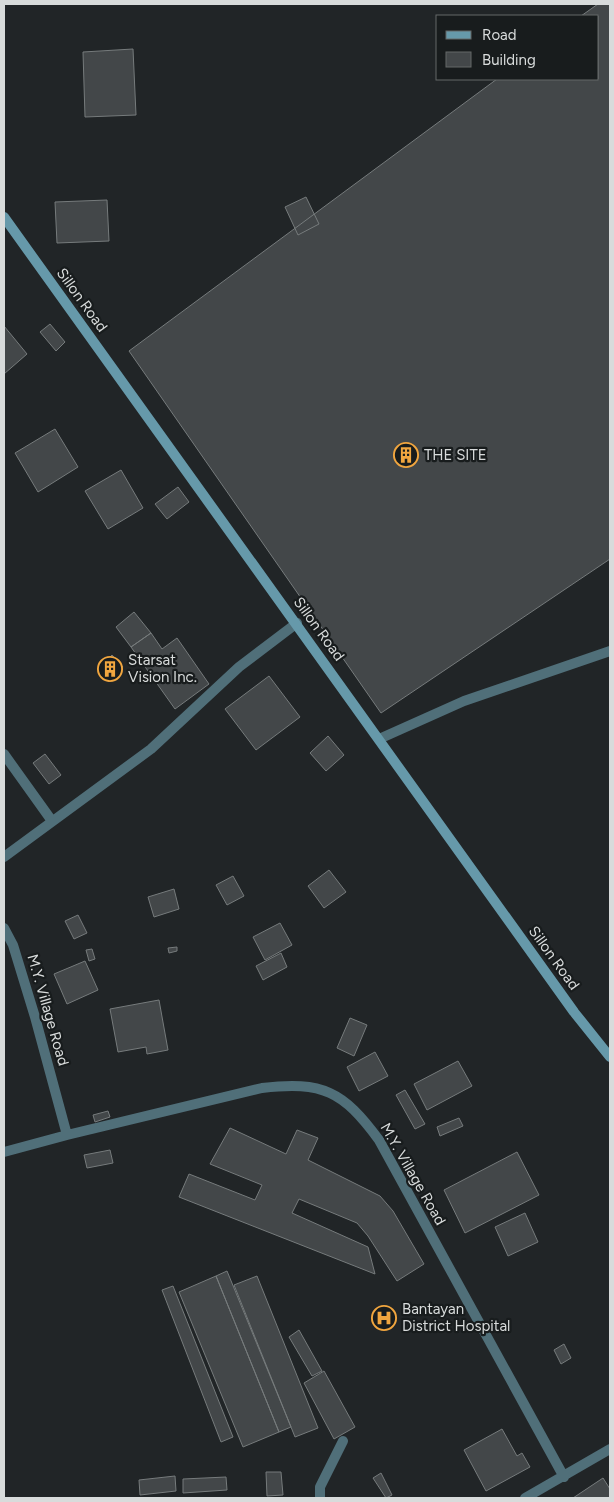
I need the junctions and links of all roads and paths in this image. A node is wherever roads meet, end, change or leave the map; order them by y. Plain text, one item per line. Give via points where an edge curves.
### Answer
1 (4, 217) edge
2 (297, 623) junction
3 (610, 650) edge
4 (379, 739) junction
5 (4, 754) edge
6 (52, 820) junction
7 (4, 857) edge
8 (4, 928) edge
9 (610, 1057) edge
10 (67, 1135) junction
11 (4, 1152) edge
12 (343, 1441) dead end
13 (610, 1449) edge
14 (564, 1477) junction
15 (320, 1498) edge
16 (525, 1498) edge

1 - 2 main road, Sillon Road
2 - 4 main road, Sillon Road
2 - 6 street via 240,667 151,749
3 - 4 street via 464,701
4 - 9 main road, Sillon Road via 574,1012
5 - 6 street
6 - 7 street
8 - 10 street, M.Y. Village Road via 13,945 35,1016
10 - 11 street
10 - 14 street, M.Y. Village Road via 262,1088 294,1084 320,1088 343,1099 379,1140
12 - 15 street via 320,1487
13 - 14 street
14 - 16 street

